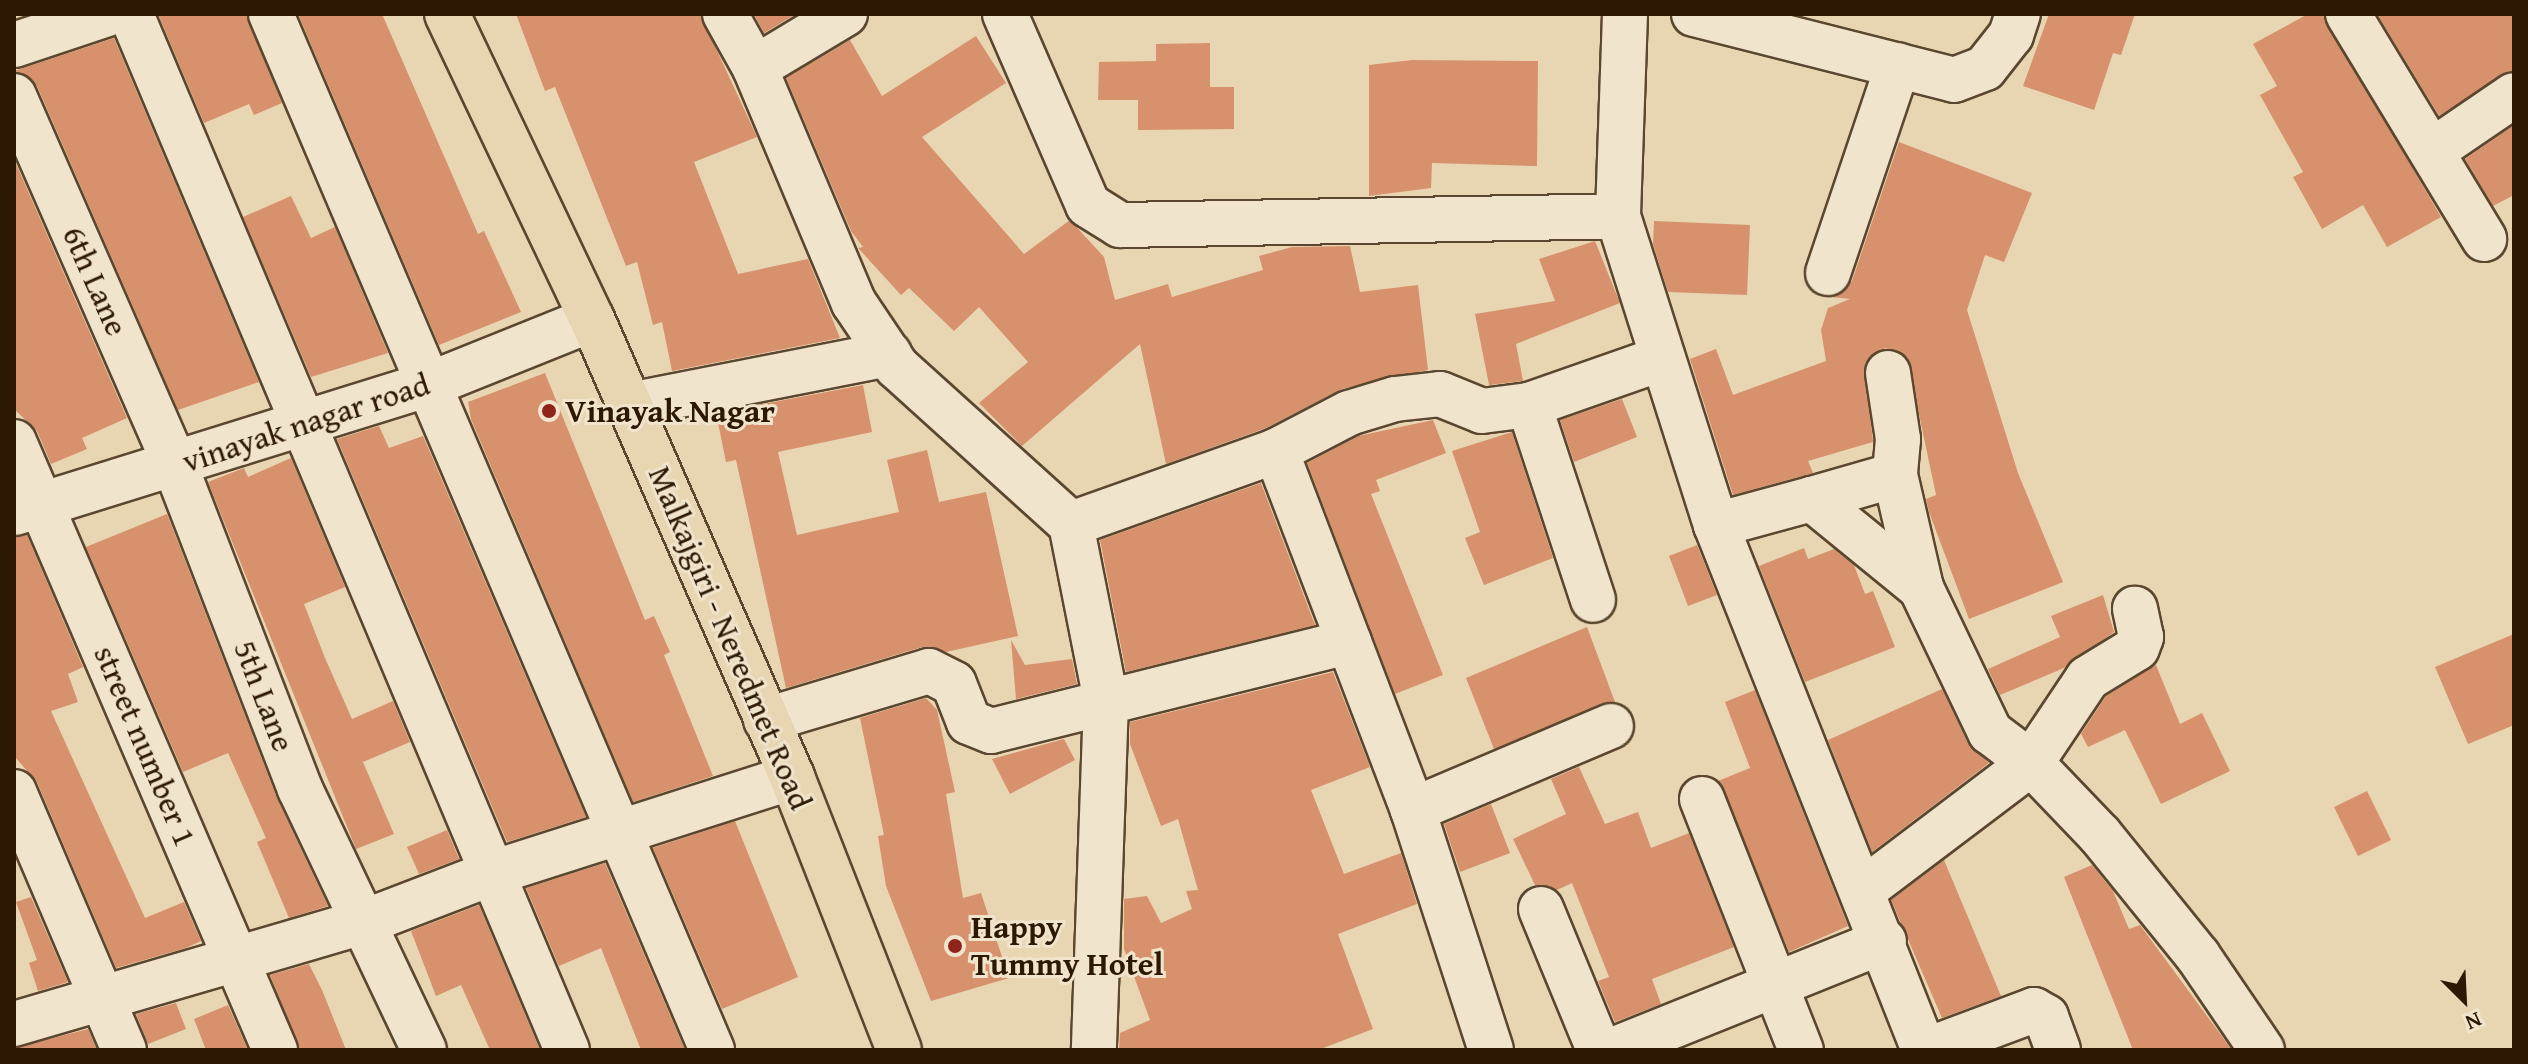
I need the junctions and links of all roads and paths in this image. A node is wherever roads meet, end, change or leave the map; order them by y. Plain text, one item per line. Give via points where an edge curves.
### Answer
1 (107, 14) edge
2 (131, 14) edge
3 (271, 14) edge
4 (447, 14) edge
5 (725, 14) edge
6 (845, 14) edge
7 (1005, 14) edge
8 (1625, 14) edge
9 (1694, 14) edge
10 (2018, 14) edge
11 (2348, 14) edge
12 (14, 45) edge
13 (1898, 65) junction
14 (755, 68) junction
15 (2514, 95) edge
16 (14, 96) edge
17 (2432, 151) junction
18 (1618, 216) junction
19 (2484, 239) dead end
20 (1828, 273) dead end
21 (592, 319) junction
22 (889, 354) junction
23 (1660, 359) junction
24 (1888, 373) dead end
25 (433, 383) junction
26 (629, 405) junction
27 (1529, 405) junction
28 (306, 420) junction
29 (14, 442) edge
30 (1276, 451) junction
31 (175, 465) junction
32 (1895, 475) junction
33 (1812, 499) junction
34 (28, 509) edge
35 (1071, 524) junction
36 (1716, 525) junction
37 (1921, 588) junction
38 (1593, 600) dead end
39 (2135, 609) dead end
40 (1349, 642) junction
41 (1106, 701) junction
42 (766, 720) junction
43 (1611, 726) dead end
44 (2031, 763) junction
45 (792, 777) junction
46 (14, 792) edge
47 (1702, 799) dead end
48 (1413, 810) junction
49 (624, 831) junction
50 (492, 873) junction
51 (1862, 891) junction
52 (1541, 909) dead end
53 (367, 921) junction
54 (1884, 941) junction
55 (236, 958) junction
56 (1776, 985) junction
57 (102, 997) junction
58 (14, 1024) edge
59 (124, 1050) edge
60 (275, 1050) edge
61 (424, 1050) edge
62 (567, 1050) edge
63 (712, 1050) edge
64 (899, 1050) edge
65 (1094, 1050) edge
66 (1491, 1050) edge
67 (1599, 1050) edge
68 (1613, 1050) edge
69 (1801, 1050) edge
70 (1925, 1050) edge
71 (2058, 1050) edge
72 (2262, 1050) edge

1 - 12 street
2 - 28 street
3 - 25 street
4 - 21 main road, Malkajgiri - Neredmet Road
5 - 14 street
6 - 14 street
7 - 18 street via 1088,205 1120,225
8 - 18 street
9 - 13 street
10 - 13 street via 2011,35 1985,68 1954,80
11 - 17 street
13 - 20 street
14 - 22 street via 854,303
15 - 17 street
16 - 31 street, 6th Lane
17 - 19 street
18 - 23 street
21 - 25 street, vinayak nagar road
21 - 26 main road, Malkajgiri - Neredmet Road
22 - 26 street
22 - 35 street
23 - 27 street
23 - 36 street
24 - 32 street via 1898,439
25 - 28 street, vinayak nagar road
25 - 49 street
26 - 42 main road, Malkajgiri - Neredmet Road
27 - 30 street via 1482,411 1440,394 1395,399 1349,413
27 - 38 street
28 - 31 street, vinayak nagar road
28 - 50 street
29 - 34 street, street number 1
30 - 35 street
30 - 40 street
31 - 34 street, vinayak nagar road
31 - 53 street, 5th Lane via 300,789
32 - 33 street
32 - 37 street
33 - 36 street
33 - 37 street
34 - 55 street, street number 1
35 - 41 street
36 - 51 street
37 - 44 street via 1990,732
39 - 44 street via 2140,643 2088,678
40 - 41 street
40 - 48 street
41 - 42 street via 991,731 969,722 954,684 929,671
41 - 65 street
42 - 45 main road, Malkajgiri - Neredmet Road
43 - 48 street
44 - 51 street
44 - 72 street via 2159,907
45 - 49 street
45 - 64 main road, Malkajgiri - Neredmet Road
46 - 57 street
47 - 56 street
48 - 66 street
49 - 50 street
49 - 63 street
50 - 53 street
50 - 62 street
51 - 54 street
52 - 67 street
53 - 55 street
53 - 61 street, 5th Lane
54 - 56 street
54 - 70 street
55 - 57 street
55 - 60 street, street number 1
56 - 68 street
56 - 69 street
57 - 58 street
57 - 59 street
70 - 71 street via 2034,1010 2046,1017

